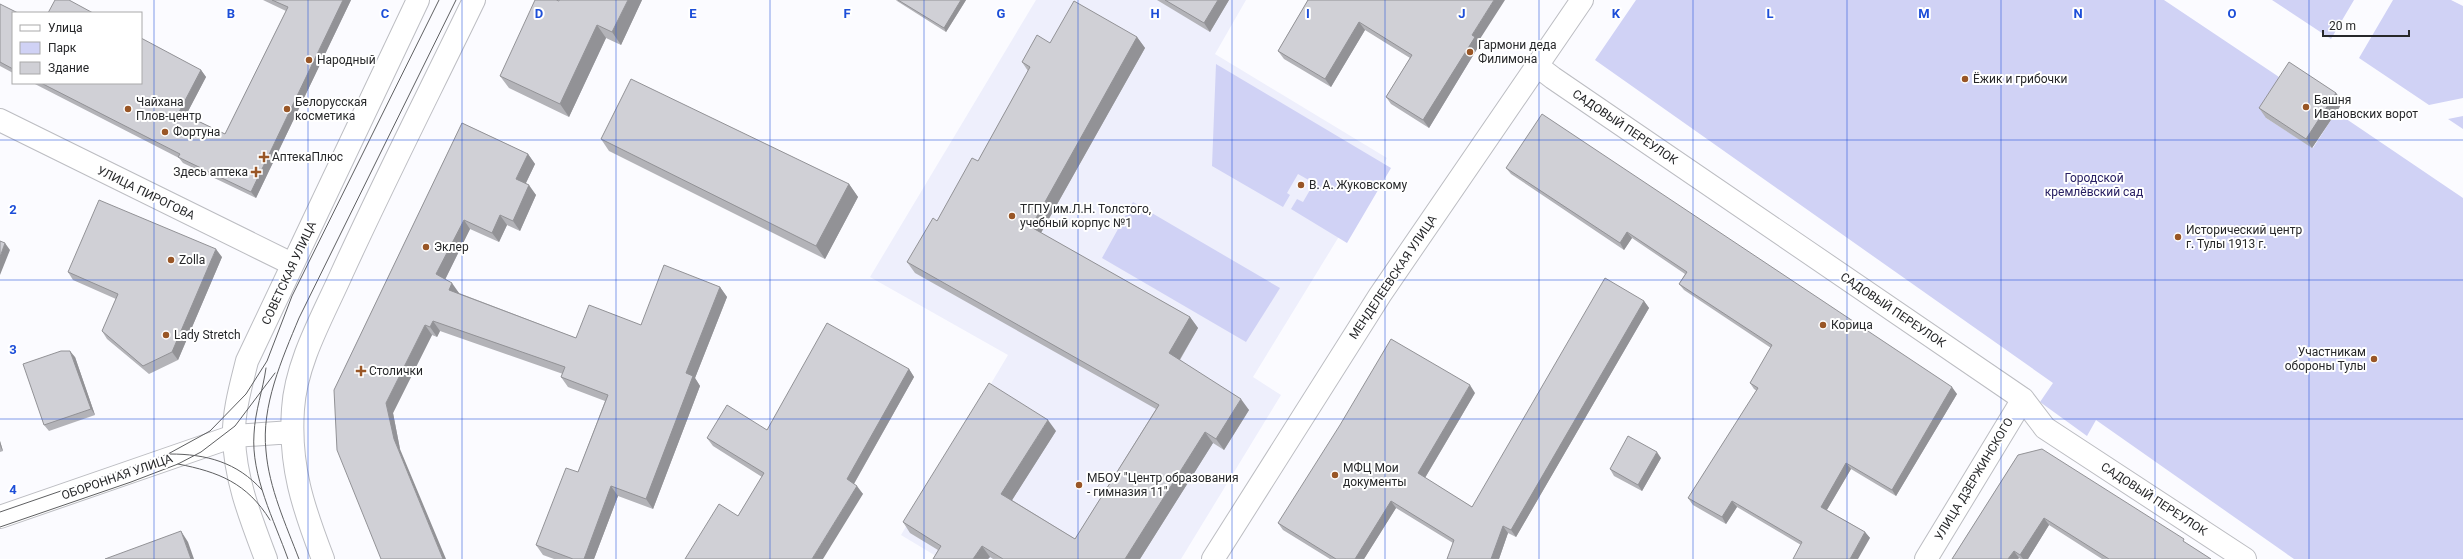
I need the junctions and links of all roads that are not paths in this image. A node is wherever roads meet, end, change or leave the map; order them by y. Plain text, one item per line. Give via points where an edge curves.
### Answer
1 (418, 0) edge
2 (474, 0) edge
3 (1582, 0) edge
4 (1536, 65) junction
5 (0, 120) edge
6 (292, 264) junction
7 (2023, 399) junction
8 (292, 432) junction
9 (234, 436) junction
10 (0, 517) edge
11 (266, 559) edge
12 (323, 559) edge
13 (1213, 559) edge
14 (1926, 559) edge
15 (2245, 559) edge

1 - 6 street, СОВЕТСКАЯ УЛИЦА
2 - 8 street via 377,196 313,338 296,386
3 - 4 street, МЕНДЕЛЕЕВСКАЯ УЛИЦА
4 - 7 street, САДОВЫЙ ПЕРЕУЛОК
4 - 13 street, МЕНДЕЛЕЕВСКАЯ УЛИЦА via 1380,295
5 - 6 street, УЛИЦА ПИРОГОВА
6 - 9 street, СОВЕТСКАЯ УЛИЦА via 247,361
7 - 14 street, УЛИЦА ДЗЕРЖИНСКОГО
7 - 15 street, САДОВЫЙ ПЕРЕУЛОК via 2045,428
8 - 9 street, ОБОРОННАЯ УЛИЦА
8 - 12 street via 296,481
9 - 10 street, ОБОРОННАЯ УЛИЦА
9 - 11 street, СОВЕТСКАЯ УЛИЦА via 241,488

